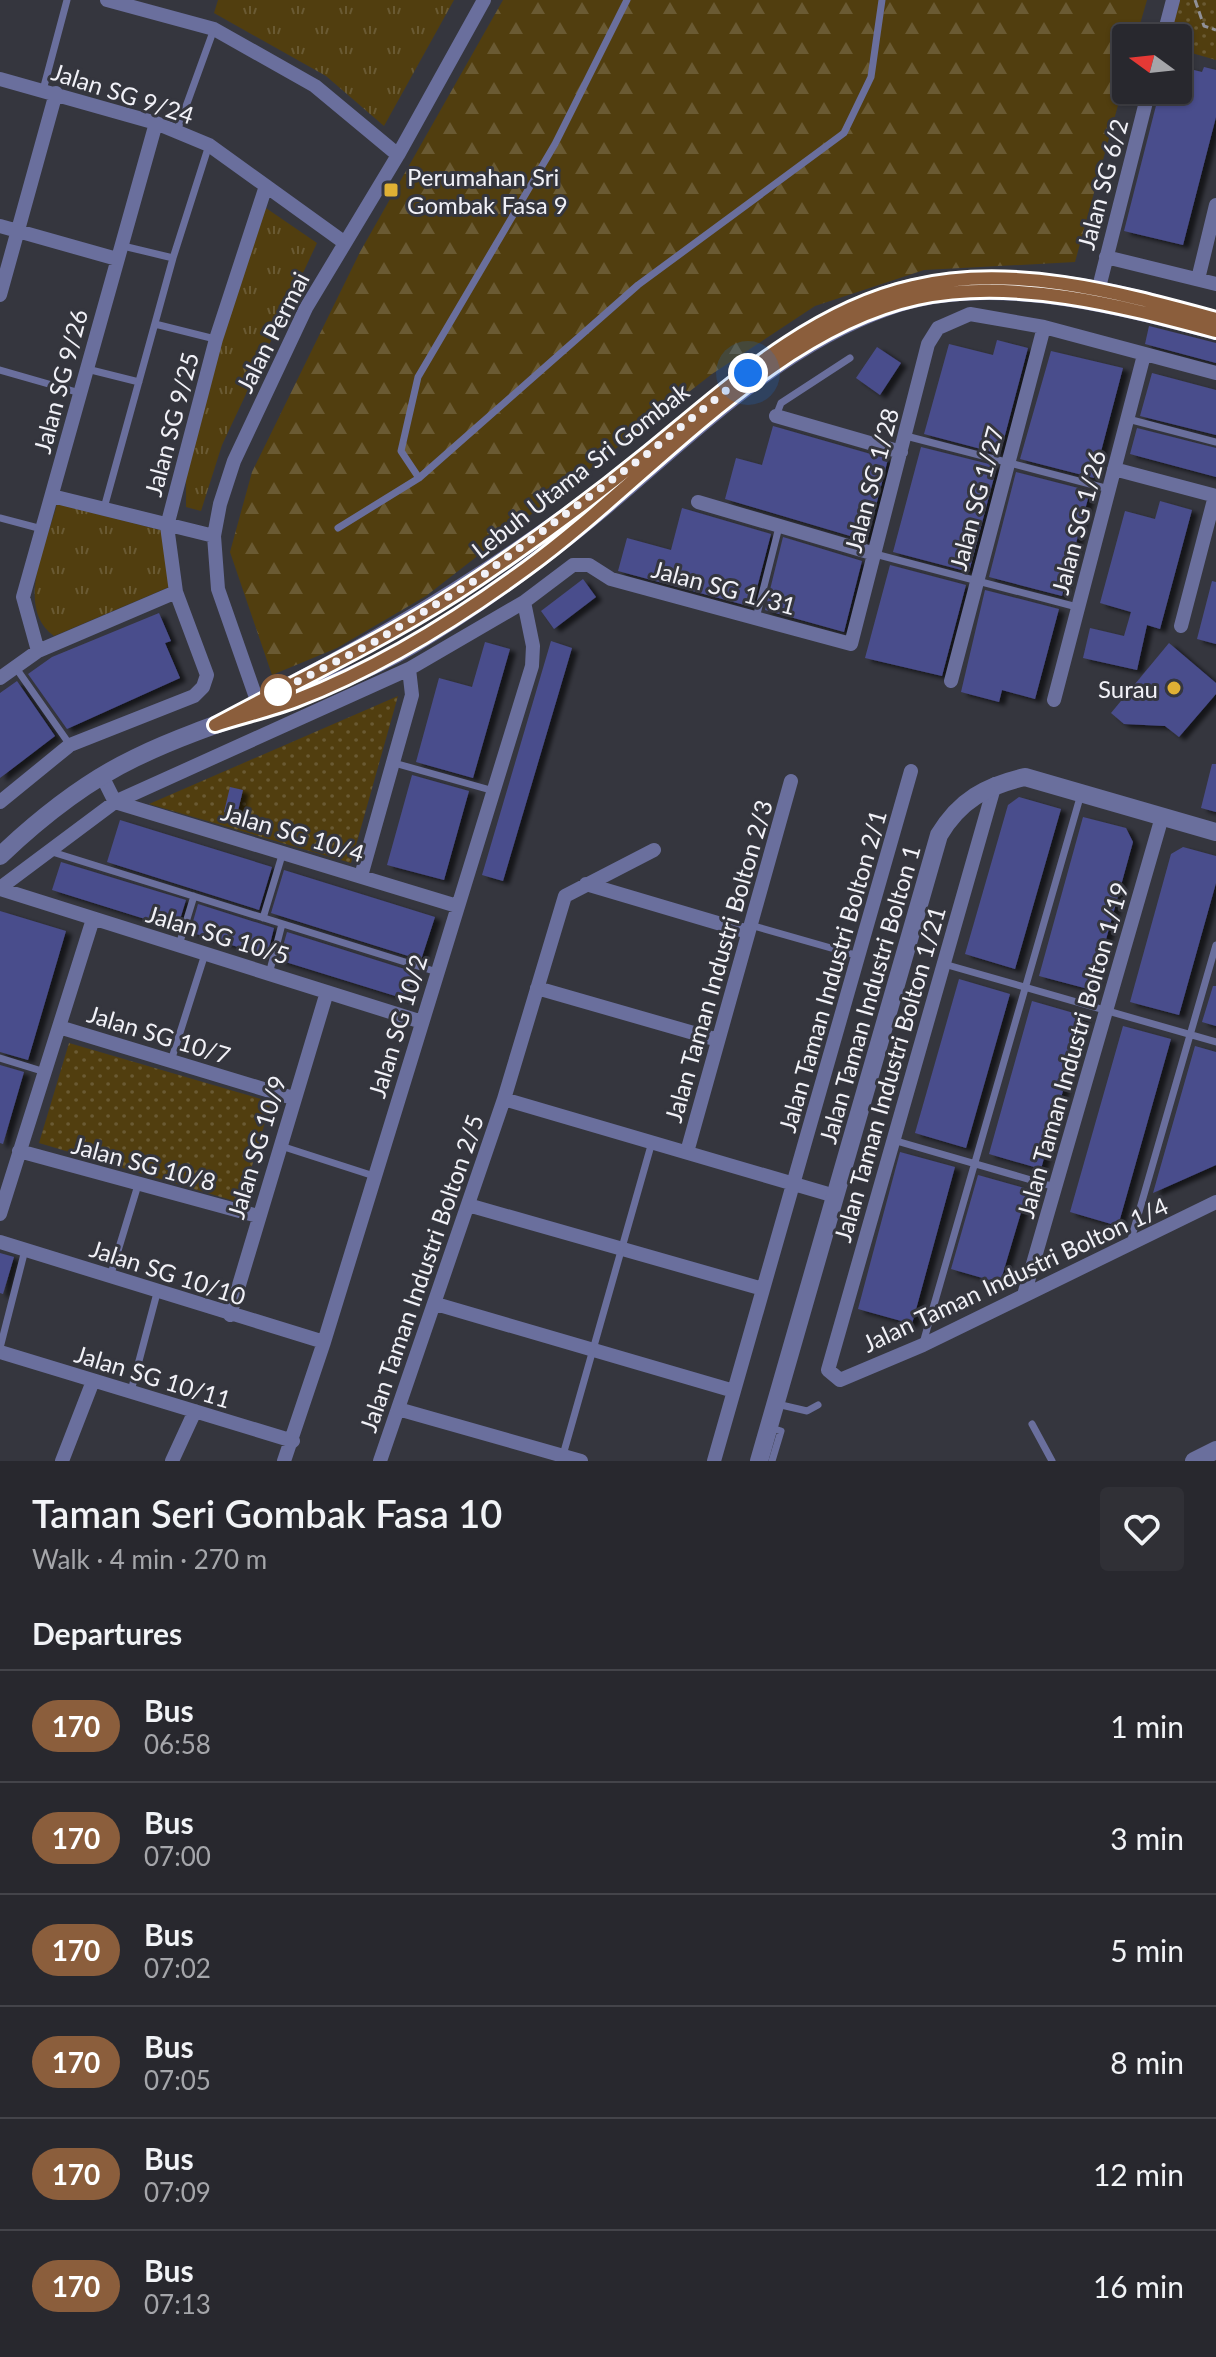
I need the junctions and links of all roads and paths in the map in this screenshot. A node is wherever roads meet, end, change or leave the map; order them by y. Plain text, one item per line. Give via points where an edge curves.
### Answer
1 (67, 0) edge
2 (107, 0) edge
3 (484, 0) edge
4 (627, 0) edge
5 (882, 0) edge
6 (1173, 0) edge
7 (1195, 0) edge
8 (1167, 24) edge
9 (214, 29) junction
10 (1216, 30) edge
11 (0, 79) edge
12 (50, 92) junction
13 (1145, 104) edge
14 (156, 123) junction
15 (177, 131) junction
16 (209, 145) junction
17 (398, 155) junction
18 (266, 186) junction
19 (1216, 205) edge
20 (0, 226) edge
21 (18, 231) junction
22 (345, 243) junction
23 (119, 252) junction
24 (1106, 257) junction
25 (173, 258) junction
26 (1198, 279) junction
27 (1216, 284) edge
28 (0, 295) edge
29 (1097, 295) junction
30 (1216, 319) edge
31 (155, 324) junction
32 (1044, 327) junction
33 (1216, 331) edge
34 (216, 339) junction
35 (1144, 355) junction
36 (850, 358) dead end
37 (86, 369) junction
38 (0, 370) edge
39 (1216, 373) edge
40 (139, 382) junction
41 (80, 393) junction
42 (776, 416) joint
43 (1128, 419) junction
44 (906, 436) junction
45 (1216, 442) edge
46 (901, 452) junction
47 (1008, 463) junction
48 (1114, 469) junction
49 (419, 478) junction
50 (1109, 489) junction
51 (52, 496) junction
52 (1216, 496) edge
53 (698, 502) dead end
54 (104, 510) junction
55 (0, 518) edge
56 (780, 525) junction
57 (167, 526) junction
58 (338, 528) dead end
59 (42, 529) junction
60 (214, 536) junction
61 (875, 554) junction
62 (977, 581) junction
63 (176, 592) junction
64 (524, 602) junction
65 (1078, 607) junction
66 (756, 618) junction
67 (1181, 626) dead end
68 (851, 644) joint
69 (38, 651) junction
70 (16, 668) junction
71 (409, 669) junction
72 (0, 678) edge
73 (951, 681) dead end
74 (1054, 700) dead end
75 (259, 706) junction
76 (70, 745) junction
77 (394, 763) junction
78 (911, 771) dead end
79 (102, 776) junction
80 (791, 781) dead end
81 (995, 784) junction
82 (494, 791) junction
83 (1081, 793) junction
84 (0, 802) edge
85 (115, 802) junction
86 (1162, 817) junction
87 (1216, 832) edge
88 (47, 850) junction
89 (654, 850) dead end
90 (283, 852) junction
91 (0, 856) edge
92 (361, 876) junction
93 (586, 884) junction
94 (0, 889) edge
95 (194, 896) junction
96 (457, 906) junction
97 (263, 918) junction
98 (93, 919) junction
99 (282, 924) junction
100 (749, 928) junction
101 (179, 945) junction
102 (1216, 945) edge
103 (205, 954) junction
104 (859, 956) junction
105 (944, 964) junction
106 (437, 972) junction
107 (269, 974) junction
108 (1025, 987) junction
109 (537, 988) junction
110 (327, 992) junction
111 (1106, 1011) junction
112 (422, 1022) junction
113 (59, 1027) junction
114 (1190, 1035) junction
115 (718, 1040) junction
116 (1216, 1042) edge
117 (0, 1058) edge
118 (171, 1061) junction
119 (45, 1072) junction
120 (293, 1098) junction
121 (504, 1099) junction
122 (893, 1140) junction
123 (652, 1142) junction
124 (279, 1146) junction
125 (19, 1151) junction
126 (687, 1152) junction
127 (974, 1164) junction
128 (374, 1176) junction
129 (795, 1184) junction
130 (138, 1185) junction
131 (1055, 1187) junction
132 (835, 1196) junction
133 (1216, 1202) edge
134 (468, 1205) junction
135 (0, 1214) edge
136 (258, 1216) junction
137 (0, 1242) edge
138 (1130, 1243) junction
139 (622, 1247) junction
140 (25, 1250) junction
141 (110, 1277) junction
142 (763, 1289) junction
143 (157, 1293) junction
144 (1024, 1295) junction
145 (436, 1304) junction
146 (230, 1315) junction
147 (324, 1342) junction
148 (923, 1345) junction
149 (0, 1350) edge
150 (592, 1350) junction
151 (832, 1376) joint
152 (93, 1381) junction
153 (734, 1391) junction
154 (131, 1393) junction
155 (775, 1403) junction
156 (818, 1405) dead end
157 (398, 1409) junction
158 (195, 1411) junction
159 (1032, 1424) dead end
160 (768, 1427) junction
161 (293, 1441) junction
162 (1216, 1450) edge
163 (562, 1458) edge
164 (62, 1461) edge
165 (172, 1461) edge
166 (284, 1461) edge
167 (380, 1461) edge
168 (581, 1461) edge
169 (714, 1461) edge
170 (759, 1461) edge
171 (772, 1461) edge
172 (1052, 1461) edge
173 (1194, 1461) edge

1 - 12 lane
2 - 9 street
3 - 17 street, Jalan Permai
4 - 49 lane via 555,144 418,377 401,451
5 - 49 lane via 871,77 844,133 638,285
6 - 8 street
7 - 10 path via 1204,26
9 - 15 lane
9 - 17 street via 315,86
11 - 12 street, Jalan SG 9/24
12 - 14 street, Jalan SG 9/24
12 - 21 street
13 - 24 street, Jalan SG 6/2
14 - 15 street, Jalan SG 9/24
14 - 23 street, Jalan SG 9/26
15 - 16 street, Jalan SG 9/24
16 - 18 street, Jalan SG 9/24
16 - 25 lane
17 - 22 street, Jalan Permai
18 - 22 street, Jalan SG 9/24
18 - 34 street, Jalan SG 9/25
19 - 26 street
20 - 21 street
21 - 23 street
21 - 28 street
22 - 60 street, Jalan Permai via 306,308 234,461
23 - 25 lane
23 - 37 street, Jalan SG 9/26
24 - 26 street
24 - 29 street, Jalan SG 6/2
25 - 31 lane
26 - 27 street
29 - 30 street, Lebuh Utama Sri Gombak
29 - 33 street, Lebuh Utama Sri Gombak
29 - 75 street, Lebuh Utama Sri Gombak via 999,279 948,280 879,297 826,322 767,358 479,578
31 - 34 lane
31 - 40 lane
32 - 35 street
32 - 44 street, Jalan SG 1/28 via 970,314 938,328 928,344
32 - 47 street, Jalan SG 1/27
34 - 57 street, Jalan SG 9/25
35 - 39 street
35 - 43 street, Jalan SG 1/26
36 - 42 lane via 781,403
37 - 40 lane
37 - 41 street, Jalan SG 9/26
38 - 41 lane
40 - 54 lane
41 - 51 street, Jalan SG 9/26
42 - 46 street
43 - 45 lane
43 - 48 street, Jalan SG 1/26
44 - 46 street, Jalan SG 1/28
44 - 47 lane
46 - 61 street, Jalan SG 1/28
47 - 50 lane
47 - 62 street, Jalan SG 1/27
48 - 50 street, Jalan SG 1/26
48 - 52 street
49 - 58 lane
50 - 65 street, Jalan SG 1/26
51 - 54 street
51 - 59 street, Jalan SG 9/26
52 - 67 street
53 - 56 street
54 - 57 street
55 - 59 lane
56 - 61 street
56 - 66 lane
57 - 60 street
57 - 63 street, Jalan SG 9/25
59 - 69 street, Jalan SG 9/26 via 23,597
60 - 75 street, Jalan Permai via 218,589
61 - 62 lane
61 - 68 street, Jalan SG 1/28
62 - 65 lane
62 - 73 street, Jalan SG 1/27
63 - 69 street
63 - 76 street, Jalan SG 9/25 via 207,675 203,687 194,696
64 - 66 street, Jalan SG 1/31 via 573,565 589,565 611,579
64 - 71 street
64 - 82 street, Jalan SG 10/2 via 534,656
65 - 74 street, Jalan SG 1/26
66 - 68 street, Jalan SG 1/31
69 - 70 street
70 - 72 street
70 - 76 lane
71 - 77 street via 414,684
71 - 85 street
75 - 79 street, Lebuh Utama Sri Gombak
76 - 84 street
77 - 82 lane
77 - 92 street
78 - 104 street, Jalan Taman Industri Bolton 2/1
79 - 85 street
79 - 91 street, Lebuh Utama Sri Gombak via 29,828
80 - 100 street, Jalan Taman Industri Bolton 2/3
81 - 83 street, Jalan Taman Industri Bolton 1 via 1025,777
81 - 105 street, Jalan Taman Industri Bolton 1/21
81 - 132 street, Jalan Taman Industri Bolton 1 via 953,812 939,835
82 - 96 street, Jalan SG 10/2
83 - 86 street, Jalan Taman Industri Bolton 1
83 - 108 lane
85 - 88 street
85 - 90 street, Jalan SG 10/4
86 - 87 street, Jalan Taman Industri Bolton 1
86 - 111 street, Jalan Taman Industri Bolton 1/19
88 - 94 street
88 - 95 lane
89 - 93 street
90 - 92 street, Jalan SG 10/4
90 - 97 lane
92 - 96 street, Jalan SG 10/4
93 - 100 street
93 - 109 street, Jalan Taman Industri Bolton 2/5 via 565,896
94 - 98 street, Jalan SG 10/5
95 - 97 lane
95 - 101 lane
96 - 106 street, Jalan SG 10/2
97 - 99 lane
98 - 101 street, Jalan SG 10/5
98 - 113 street
99 - 106 lane
99 - 107 lane
100 - 104 lane
100 - 115 street, Jalan Taman Industri Bolton 2/3
101 - 103 street, Jalan SG 10/5
102 - 114 lane
103 - 107 street, Jalan SG 10/5
103 - 118 lane
104 - 129 street, Jalan Taman Industri Bolton 2/1
105 - 108 lane
105 - 122 street, Jalan Taman Industri Bolton 1/21
106 - 112 street, Jalan SG 10/2
107 - 110 street, Jalan SG 10/5
108 - 111 lane
108 - 127 lane
109 - 115 street
109 - 121 street, Jalan Taman Industri Bolton 2/5
110 - 112 street, Jalan SG 10/5
110 - 120 street, Jalan SG 10/9
111 - 114 lane
111 - 131 street, Jalan Taman Industri Bolton 1/19
112 - 128 street, Jalan SG 10/2
113 - 118 street, Jalan SG 10/7
113 - 119 street
114 - 116 lane
114 - 138 lane
115 - 126 street, Jalan Taman Industri Bolton 2/3
117 - 119 lane
118 - 120 street, Jalan SG 10/7
119 - 125 street
120 - 124 street, Jalan SG 10/9
121 - 123 street
121 - 134 street, Jalan Taman Industri Bolton 2/5
122 - 127 lane
122 - 151 street, Jalan Taman Industri Bolton 1/21 via 829,1364
123 - 126 street
123 - 139 lane
124 - 128 lane
124 - 136 street, Jalan SG 10/9
125 - 130 street, Jalan SG 10/8
125 - 135 street
126 - 129 street
127 - 131 lane
127 - 148 lane
128 - 147 street, Jalan SG 10/2
129 - 132 street
129 - 142 street
130 - 136 street, Jalan SG 10/8
130 - 141 lane
131 - 144 street, Jalan Taman Industri Bolton 1/19
132 - 155 street, Jalan Taman Industri Bolton 1
133 - 138 street, Jalan Taman Industri Bolton 1/4
134 - 139 street
134 - 145 street, Jalan Taman Industri Bolton 2/5
136 - 146 street, Jalan SG 10/9
137 - 140 street, Jalan SG 10/10
138 - 144 street, Jalan Taman Industri Bolton 1/4
139 - 142 street
139 - 150 lane
140 - 141 street, Jalan SG 10/10
140 - 149 lane
141 - 143 street, Jalan SG 10/10
142 - 153 street
143 - 146 street, Jalan SG 10/10
143 - 154 lane
144 - 148 street, Jalan Taman Industri Bolton 1/4
145 - 150 street
145 - 157 street, Jalan Taman Industri Bolton 2/5
146 - 147 street, Jalan SG 10/10
147 - 161 street, Jalan SG 10/2
148 - 151 street, Jalan Taman Industri Bolton 1/4 via 840,1380
149 - 152 street, Jalan SG 10/11
150 - 153 street
150 - 163 lane
152 - 154 street, Jalan SG 10/11
152 - 164 street
153 - 169 street
154 - 158 street, Jalan SG 10/11
155 - 156 lane via 807,1411
155 - 160 street, Jalan Taman Industri Bolton 1
157 - 163 street
157 - 167 street, Jalan Taman Industri Bolton 2/5
158 - 161 street, Jalan SG 10/11
158 - 165 street
159 - 172 lane
160 - 170 street, Jalan Taman Industri Bolton 1
160 - 171 lane via 781,1431
161 - 166 street, Jalan SG 10/2
162 - 173 street
163 - 168 street

